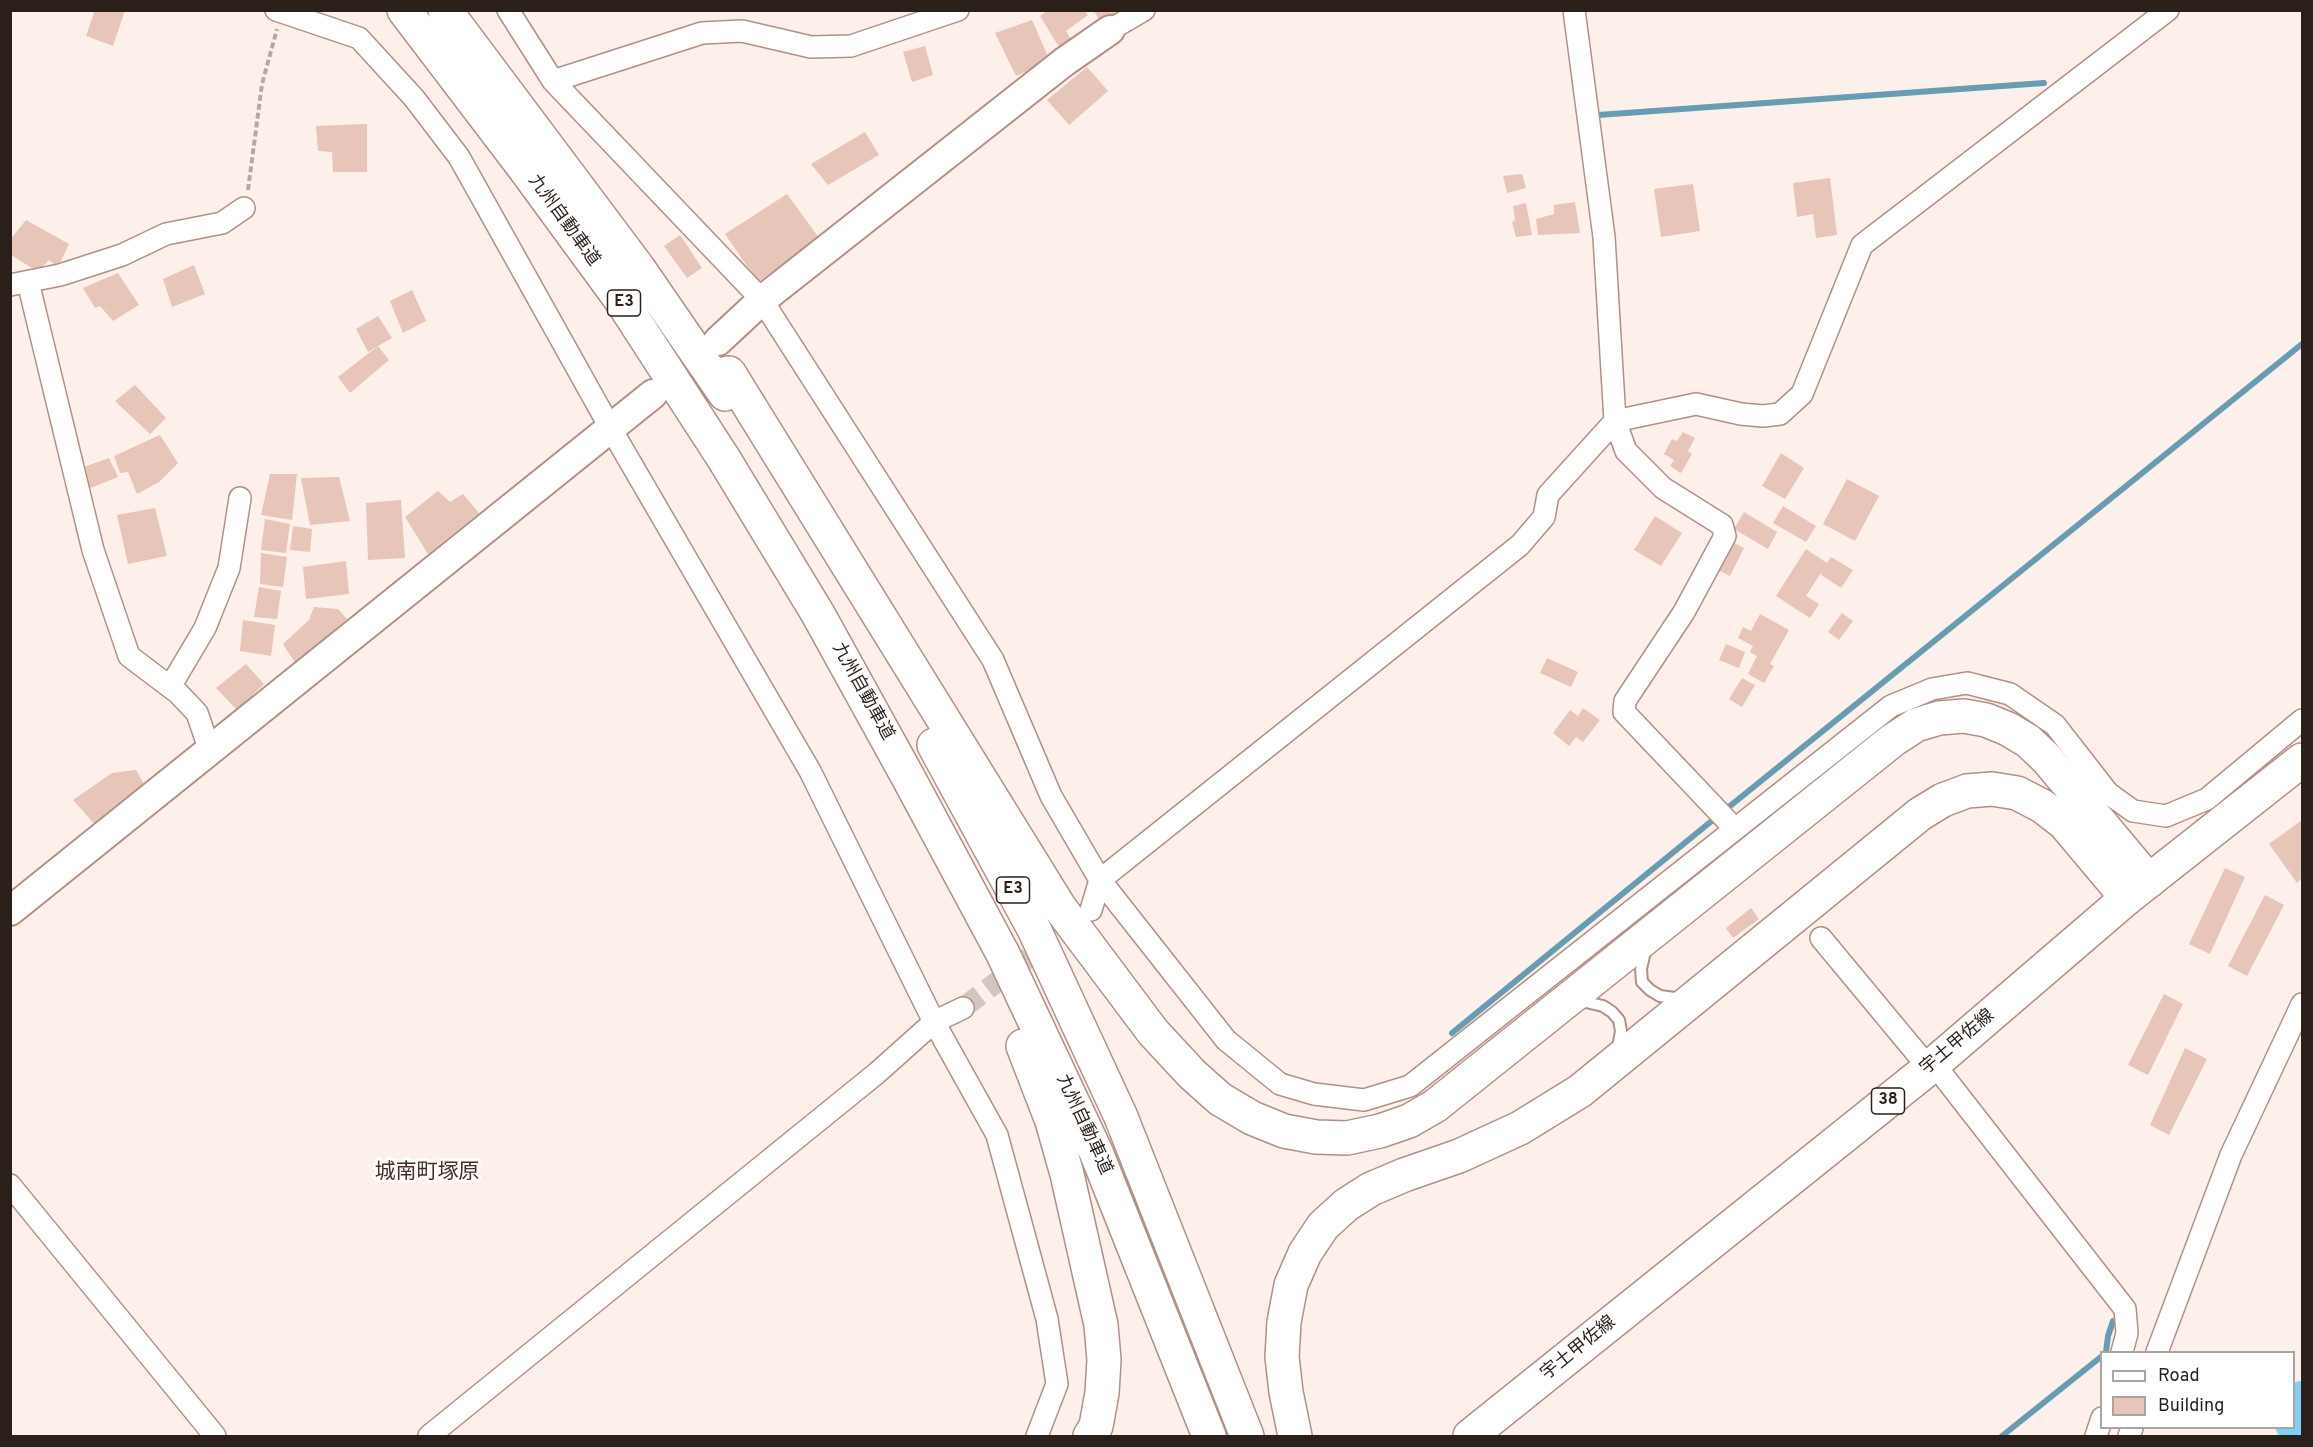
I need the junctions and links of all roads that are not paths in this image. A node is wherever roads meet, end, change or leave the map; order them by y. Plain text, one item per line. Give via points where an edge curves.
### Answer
1 (404, 10) edge
2 (444, 10) edge
3 (508, 10) edge
4 (958, 10) edge
5 (1144, 10) edge
6 (1574, 10) edge
7 (2168, 10) edge
8 (278, 11) edge
9 (1110, 30) joint
10 (553, 81) junction
11 (244, 208) road end
12 (19, 284) edge
13 (762, 300) junction
14 (717, 341) dead end
15 (713, 376) junction
16 (653, 394) dead end
17 (1615, 421) junction
18 (611, 429) junction
19 (240, 498) dead end
20 (818, 614) junction
21 (170, 687) junction
22 (2302, 720) edge
23 (210, 751) junction
24 (2302, 760) edge
25 (1734, 830) junction
26 (1100, 880) junction
27 (2138, 890) junction
28 (1091, 910) tunnel mouth
29 (10, 911) edge
30 (1649, 935) junction
31 (1821, 938) dead end
32 (1692, 999) junction
33 (2302, 1004) edge
34 (1561, 1006) junction
35 (963, 1008) tunnel mouth
36 (934, 1022) junction
37 (1931, 1066) junction
38 (1610, 1067) junction
39 (10, 1185) edge
40 (2122, 1351) edge
41 (2158, 1351) edge
42 (215, 1437) edge
43 (429, 1437) edge
44 (1037, 1437) edge
45 (1090, 1437) edge
46 (1209, 1437) edge
47 (1247, 1437) edge
48 (1295, 1437) edge
49 (1470, 1437) edge

1 - 20 main road, 九州自動車道 / E3 via 621,300
2 - 15 main road, 九州自動車道 / E3 via 639,269
3 - 10 street
4 - 10 street via 851,46 811,47 742,31 702,33
5 - 9 street
6 - 17 street via 1604,237
7 - 17 street via 1862,245 1802,394 1780,414 1741,414 1696,404
8 - 18 street via 359,38 414,98 459,158
9 - 13 street
10 - 13 street
11 - 12 street via 222,223 166,234 122,255
12 - 21 street via 93,550 129,656
13 - 14 street
13 - 26 street via 993,660 1051,796
15 - 34 main road via 729,373 1060,908 1153,1032 1221,1100 1284,1131 1347,1138 1380,1131 1435,1107
15 - 47 main road, 九州自動車道 / E3 via 821,550 938,752 1034,929 1122,1117
16 - 18 street
17 - 25 street via 1626,452 1663,488 1722,525 1725,536 1684,612 1625,701 1624,712
17 - 26 street via 1548,495 1544,517 1520,545
18 - 23 street
18 - 36 street via 810,771
19 - 21 street via 229,568 205,628
20 - 45 main road via 895,781 987,961 1052,1121 1101,1325 1102,1393
20 - 46 main road, 九州自動車道 / E3 via 1008,965 1096,1152
21 - 23 street via 197,713
22 - 25 street via 2207,799 2166,816 2133,811 2108,793 2055,725 2010,694 1967,683 1932,689 1891,706
23 - 29 street
24 - 27 main road, 宇土甲佐線 / 38
25 - 26 street via 1410,1086 1364,1100 1314,1094 1280,1084 1226,1040
26 - 28 street
27 - 30 main road via 2048,759 2028,741 1986,720 1964,716 1939,718 1916,725 1893,740
27 - 32 main road via 2042,806 2017,793 1967,791 1920,814
27 - 37 main road, 宇土甲佐線 / 38
30 - 32 lane via 1642,982 1660,996
30 - 34 main road
31 - 37 street
32 - 38 main road
33 - 41 street via 2231,1155
34 - 38 lane via 1586,1002 1603,1006 1619,1020 1620,1043
35 - 36 street
36 - 43 street via 877,1073
36 - 44 street via 997,1135 1047,1319 1057,1384
37 - 40 street via 2126,1310
37 - 49 main road, 宇土甲佐線 / 38
38 - 48 main road via 1580,1092 1520,1128 1371,1189 1323,1226 1291,1285 1284,1322 1282,1357
39 - 42 street

